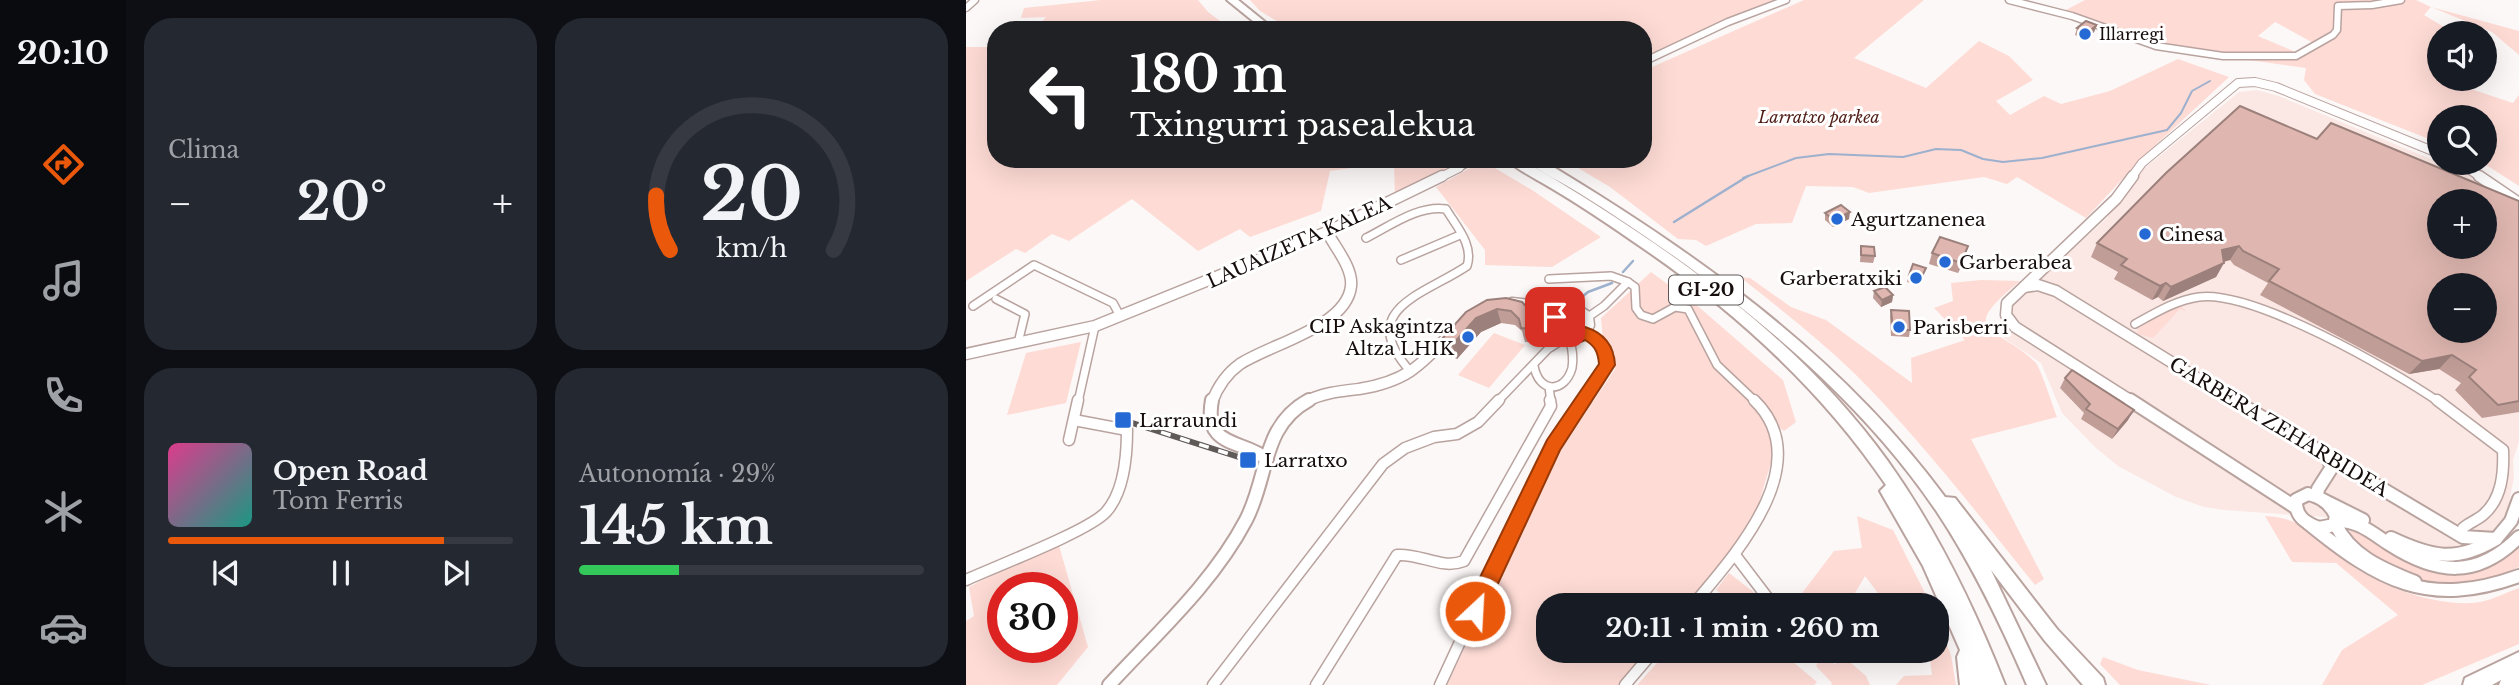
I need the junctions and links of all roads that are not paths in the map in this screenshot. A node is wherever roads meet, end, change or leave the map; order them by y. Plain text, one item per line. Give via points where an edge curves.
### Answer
1 (975, 0) edge
2 (1220, 0) edge
3 (1232, 0) edge
4 (1786, 0) edge
5 (2009, 0) edge
6 (2401, 0) edge
7 (966, 8) edge
8 (1244, 21) edge
9 (1259, 21) edge
10 (1652, 58) edge
11 (2427, 149) edge
12 (1459, 168) edge
13 (1526, 168) edge
14 (1545, 168) edge
15 (2478, 175) edge
16 (2518, 202) edge
17 (1326, 233) junction
18 (1460, 235) junction
19 (1366, 238) dead end
20 (1401, 260) dead end
21 (1549, 279) dead end
22 (1628, 282) junction
23 (2024, 287) junction
24 (996, 299) dead end
25 (1504, 303) edge
26 (973, 306) dead end
27 (1120, 316) junction
28 (1555, 317) junction
29 (1588, 317) junction
30 (2135, 324) dead end
31 (1095, 326) junction
32 (1456, 328) edge
33 (1585, 333) junction
34 (1567, 340) junction
35 (1018, 343) junction
36 (966, 354) edge
37 (1534, 366) junction
38 (1412, 372) junction
39 (1549, 387) junction
40 (1310, 400) junction
41 (1074, 420) junction
42 (1282, 420) junction
43 (1069, 440) dead end
44 (1270, 443) junction
45 (1247, 448) junction
46 (1873, 454) junction
47 (2323, 454) junction
48 (1267, 459) junction
49 (1924, 481) junction
50 (2320, 498) junction
51 (2519, 499) edge
52 (2295, 507) junction
53 (2336, 522) junction
54 (2308, 523) junction
55 (2463, 528) dead end
56 (2519, 537) edge
57 (2383, 540) junction
58 (2496, 540) junction
59 (2348, 544) junction
60 (1735, 555) junction
61 (2519, 576) edge
62 (966, 580) edge
63 (2434, 590) junction
64 (1703, 593) edge
65 (1765, 593) edge
66 (1963, 632) junction
67 (2051, 635) junction
68 (2519, 661) edge
69 (1644, 663) edge
70 (2519, 676) edge
71 (1109, 685) edge
72 (1213, 685) edge
73 (1316, 685) edge
74 (1440, 685) edge
75 (1625, 685) edge
76 (1969, 685) edge
77 (1982, 685) edge
78 (1996, 685) edge
79 (2037, 685) edge
80 (2085, 685) edge
81 (2096, 685) edge
82 (2472, 685) edge
83 (2508, 685) edge

1 - 7 street
2 - 8 highway
3 - 9 highway
4 - 10 street
5 - 6 street via 2083,19 2156,46 2266,58 2296,56 2333,35 2338,6
11 - 23 street via 2276,87 2238,83 2142,163 2116,199
12 - 17 street, LAUAIZETA KALEA
13 - 46 highway, GI-20 via 1633,236 1745,321 1810,380
14 - 49 highway, GI-20 via 1642,228 1757,315 1842,389
15 - 16 street
17 - 27 street, LAUAIZETA KALEA
17 - 45 street via 1349,277 1345,303 1315,327 1246,360 1214,393 1211,418 1215,430 1227,442
18 - 19 street via 1441,207 1428,208
18 - 20 street
18 - 38 street via 1472,253 1468,266 1413,295 1388,322 1389,338
21 - 22 street via 1611,276
22 - 29 street
22 - 60 street via 1635,286 1634,304 1642,317 1653,319 1675,307 1688,309 1718,367 1772,425 1778,444 1774,477 1759,519
23 - 47 street, GARBERA ZEHARBIDEA via 2056,290
23 - 52 street via 2007,303 2015,327
24 - 35 street via 1025,314
25 - 28 street via 1530,305
26 - 27 street via 1034,265 1113,303
27 - 31 street, LAUAIZETA KALEA
28 - 29 street via 1572,310
28 - 34 street via 1551,331
29 - 33 street
30 - 55 street via 2192,299 2209,296 2245,301 2422,388 2503,450 2503,480 2494,502
31 - 35 street, LAUAIZETA KALEA
31 - 41 street
32 - 38 street
33 - 34 street
33 - 74 street via 1602,344 1607,365 1549,454
34 - 37 street via 1548,349
34 - 39 street via 1574,352 1572,375
35 - 36 street, LAUAIZETA KALEA
37 - 39 street via 1536,380
37 - 72 street via 1466,430 1414,444 1383,464
38 - 40 street via 1390,382 1342,389
39 - 73 street via 1551,406 1464,561 1453,566 1397,555
40 - 42 street
40 - 44 street
41 - 43 street
41 - 62 street via 1127,430 1127,452 1113,503 1096,520
42 - 44 street
42 - 45 street via 1267,437
44 - 45 street
44 - 48 street
45 - 48 street
46 - 66 highway via 1876,473 1917,538
46 - 78 highway, GI-20 via 1942,562
47 - 50 street via 2332,467 2318,489
47 - 58 street, GARBERA ZEHARBIDEA via 2461,536
48 - 71 street via 1252,510 1229,548
49 - 67 highway via 1969,526
49 - 79 highway, GI-20 via 1992,590
50 - 52 street, GARBERA ZEHARBIDEA via 2301,496
50 - 53 street, GARBERA ZEHARBIDEA via 2334,510
50 - 58 street via 2413,549 2432,554 2464,556
51 - 58 street via 2511,521
52 - 54 street
53 - 54 street via 2322,528
53 - 57 street via 2354,522
53 - 59 street, GARBERA ZEHARBIDEA
54 - 63 street via 2370,570 2409,586
56 - 57 street via 2487,565 2460,569 2428,564
57 - 59 street via 2352,527 2344,533
59 - 63 street
60 - 64 street
60 - 65 street
61 - 63 street via 2475,591
66 - 76 highway
66 - 77 highway
67 - 80 highway
67 - 81 highway
68 - 82 highway
69 - 75 street
70 - 83 highway

